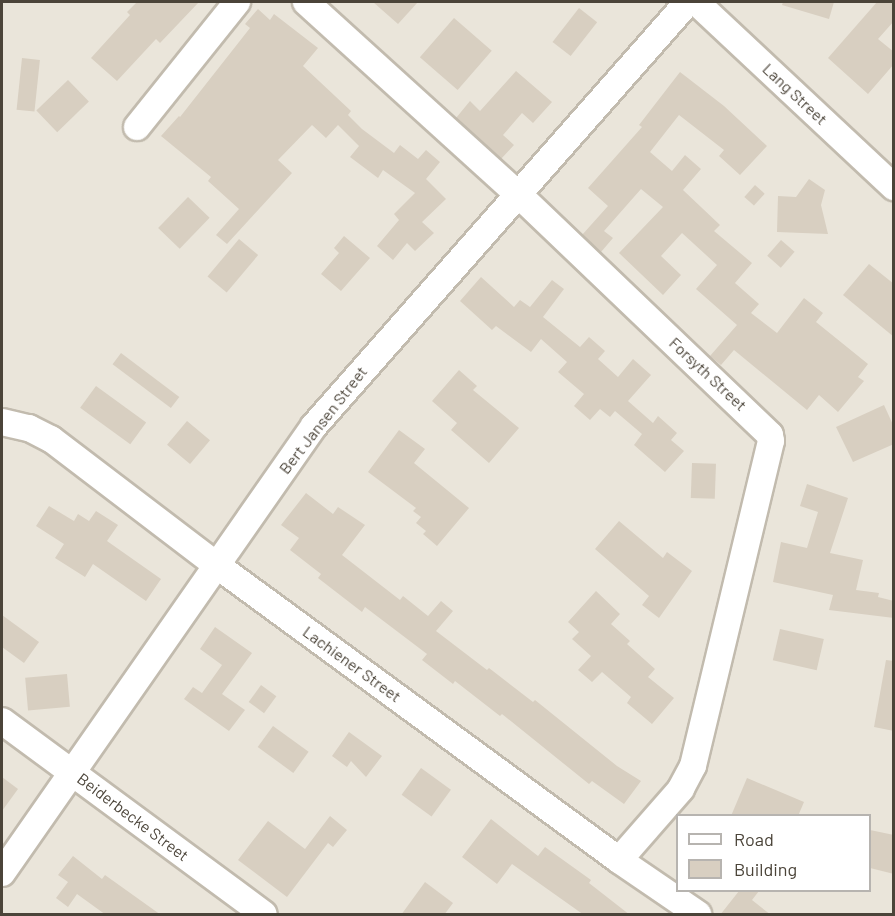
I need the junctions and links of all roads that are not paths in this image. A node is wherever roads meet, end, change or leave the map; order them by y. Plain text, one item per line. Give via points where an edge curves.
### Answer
1 (237, 2) edge
2 (306, 2) edge
3 (688, 2) edge
4 (696, 2) edge
5 (137, 126) dead end
6 (894, 187) edge
7 (519, 195) junction
8 (2, 422) edge
9 (215, 564) junction
10 (2, 721) edge
11 (72, 771) junction
12 (619, 860) junction
13 (2, 873) edge
14 (264, 915) edge
15 (698, 915) edge

1 - 5 street
2 - 7 street, Forsyth Street
3 - 7 street, Bert Jansen Street
4 - 6 street, Lang Street
7 - 9 street, Bert Jansen Street via 314,426
7 - 12 street, Forsyth Street via 765,429 771,441 693,766 681,789
8 - 9 street, Lachiener Street via 51,439
9 - 11 street, Bert Jansen Street
9 - 12 street, Lachiener Street
10 - 11 street, Beiderbecke Street
11 - 13 street, Bert Jansen Street
11 - 14 street, Beiderbecke Street
12 - 15 street, Lachiener Street

